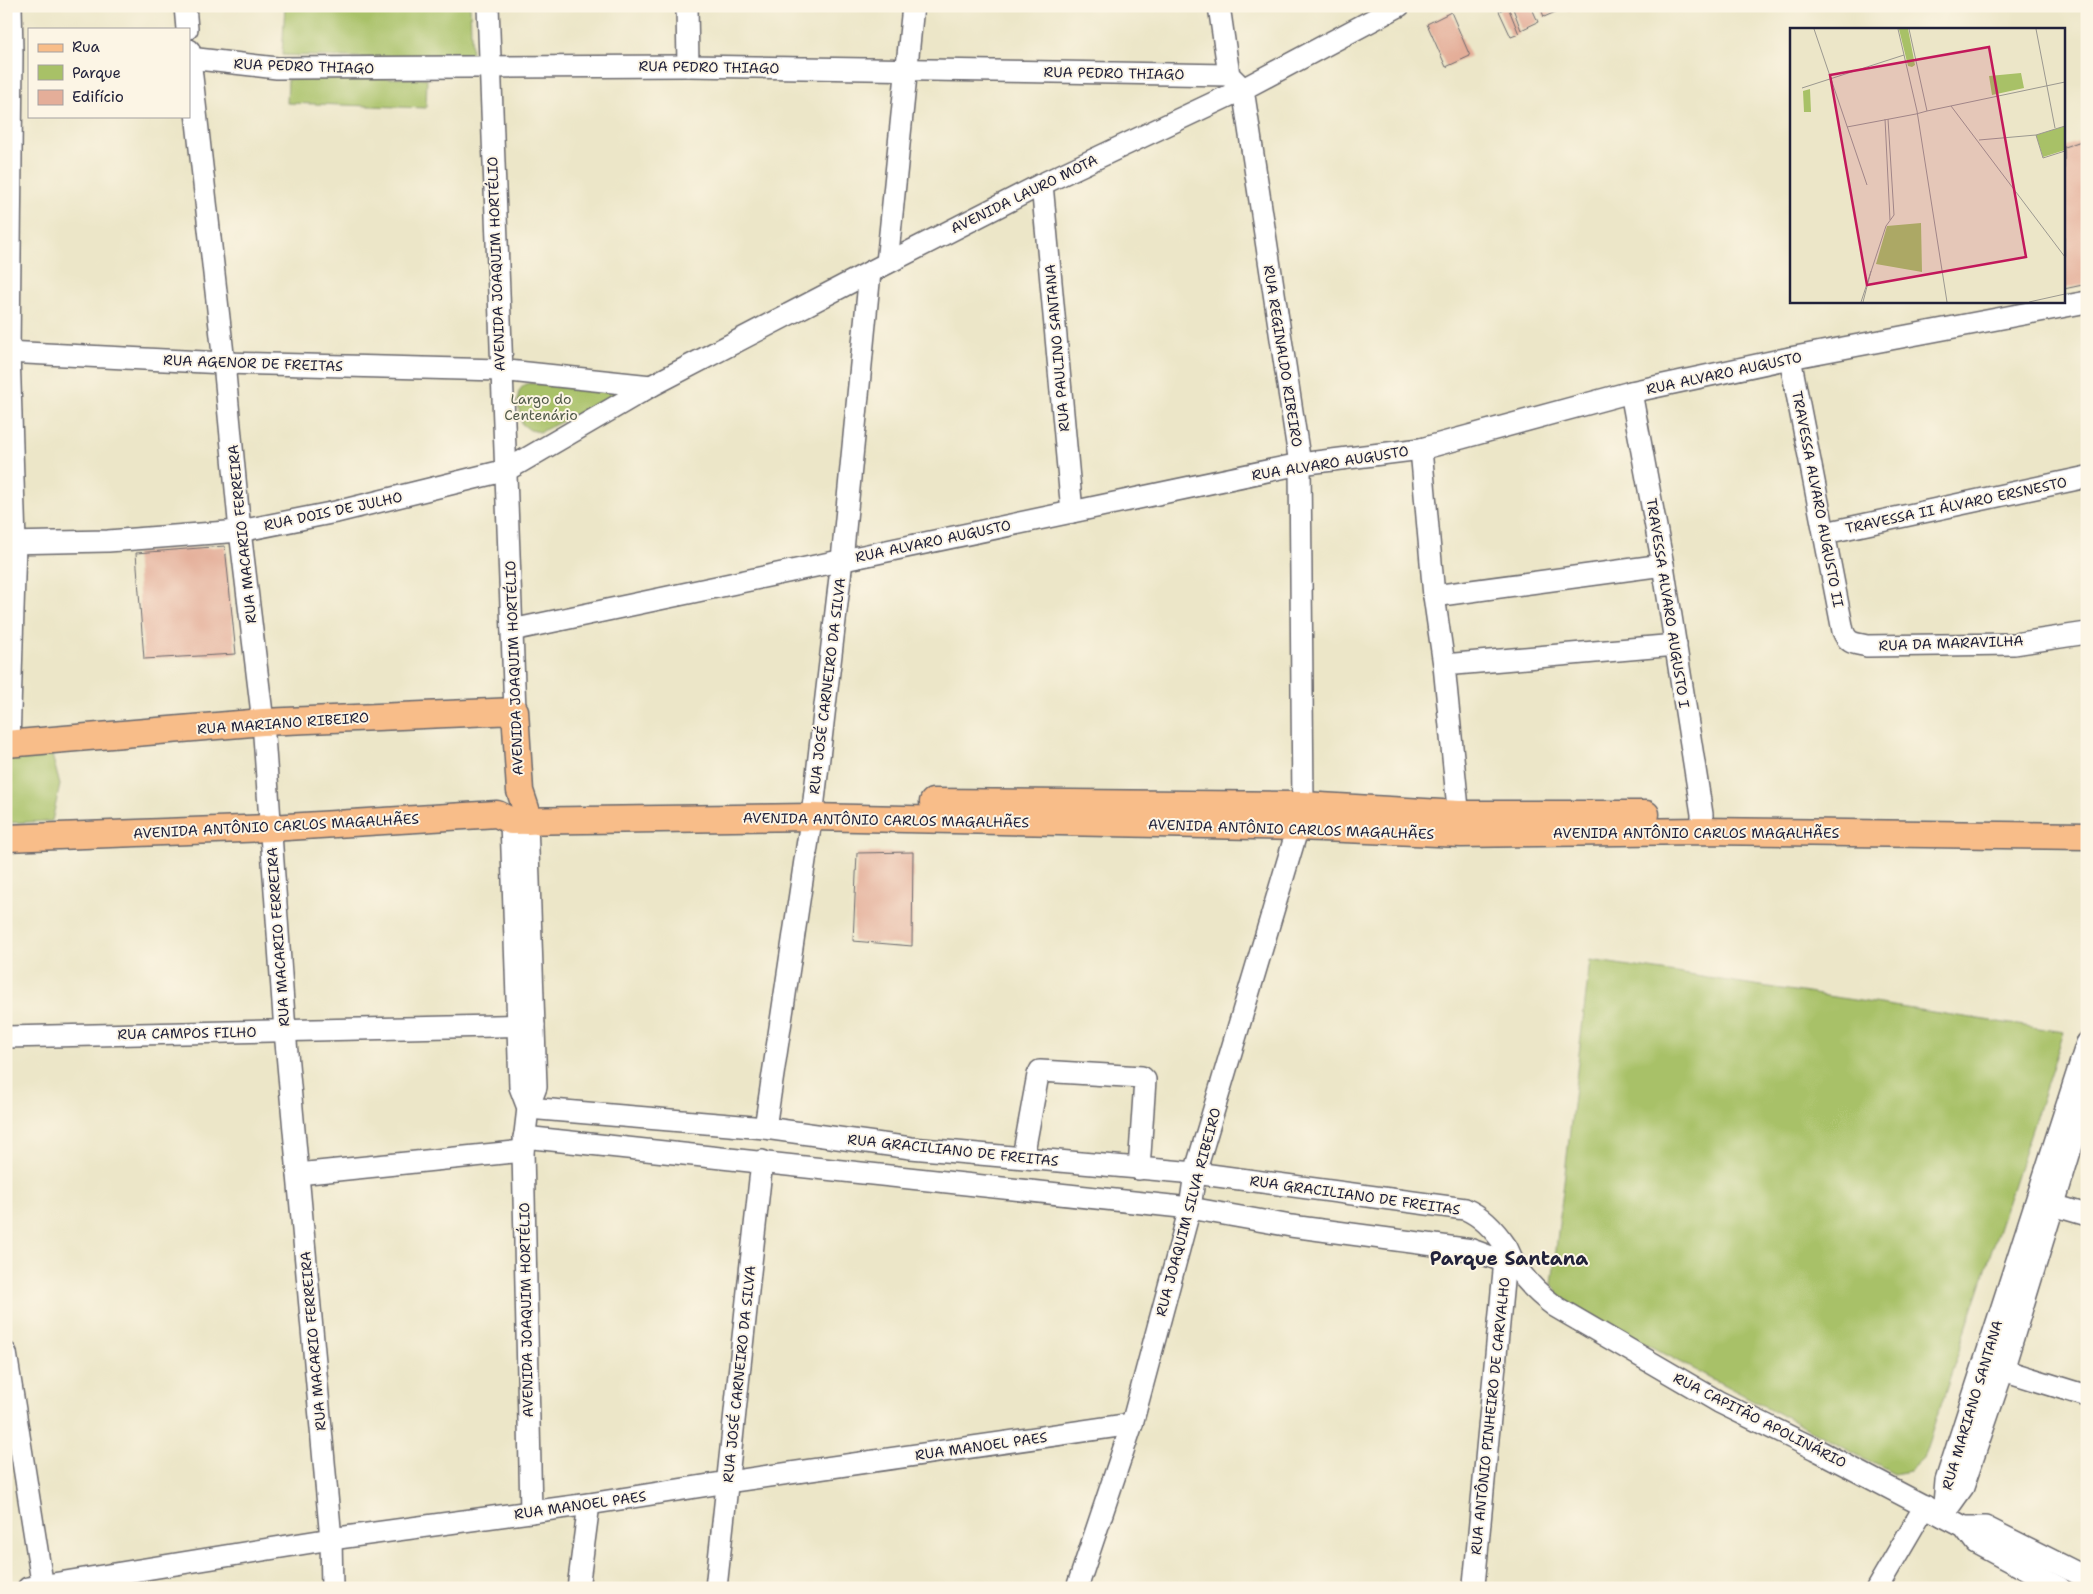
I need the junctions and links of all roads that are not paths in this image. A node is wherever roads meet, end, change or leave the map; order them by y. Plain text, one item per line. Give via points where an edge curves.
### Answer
1 (11, 6) edge
2 (185, 6) edge
3 (488, 6) edge
4 (687, 6) edge
5 (913, 6) edge
6 (1219, 6) edge
7 (1399, 6) edge
8 (187, 28) edge
9 (16, 54) edge
10 (190, 55) edge
11 (190, 64) edge
12 (688, 66) junction
13 (489, 68) junction
14 (906, 70) junction
15 (1236, 82) junction
16 (1042, 184) junction
17 (8, 231) edge
18 (879, 267) junction
19 (2087, 302) edge
20 (8, 352) edge
21 (1790, 358) junction
22 (224, 363) junction
23 (500, 370) junction
24 (651, 386) junction
25 (1631, 392) junction
26 (1421, 449) junction
27 (1300, 464) junction
28 (507, 470) junction
29 (2087, 477) edge
30 (1072, 512) junction
31 (240, 531) junction
32 (1824, 533) junction
33 (10, 543) edge
34 (842, 560) junction
35 (1663, 564) junction
36 (1434, 596) junction
37 (512, 630) junction
38 (2087, 633) edge
39 (1846, 639) joint
40 (1676, 645) junction
41 (1444, 665) junction
42 (515, 710) junction
43 (263, 722) junction
44 (8, 744) edge
45 (812, 809) junction
46 (515, 811) junction
47 (1301, 816) junction
48 (2087, 820) edge
49 (1702, 823) junction
50 (1460, 824) junction
51 (1793, 824) junction
52 (271, 828) junction
53 (2087, 836) edge
54 (6, 838) edge
55 (526, 1025) junction
56 (285, 1031) junction
57 (6, 1036) edge
58 (2087, 1043) edge
59 (2087, 1096) edge
60 (528, 1108) junction
61 (765, 1128) junction
62 (523, 1144) junction
63 (1023, 1157) junction
64 (762, 1161) junction
65 (1139, 1169) junction
66 (1195, 1173) junction
67 (298, 1174) junction
68 (2053, 1205) junction
69 (1190, 1208) junction
70 (2087, 1215) edge
71 (1509, 1259) junction
72 (6, 1353) edge
73 (2003, 1370) junction
74 (2087, 1396) edge
75 (1132, 1424) junction
76 (728, 1482) junction
77 (589, 1504) junction
78 (1934, 1511) junction
79 (531, 1512) junction
80 (1964, 1527) junction
81 (331, 1538) junction
82 (2087, 1578) edge
83 (1474, 1585) dead end
84 (1083, 1586) edge
85 (38, 1587) edge
86 (332, 1588) edge
87 (578, 1588) edge
88 (716, 1588) edge
89 (1876, 1588) edge
90 (2060, 1588) edge

1 - 9 street
2 - 8 street
3 - 13 street, AVENIDA JOAQUIM HORTÉLIO
4 - 12 street
5 - 14 street, RUA JOSÉ CARNEIRO DA SILVA
6 - 15 street, RUA REGINALDO RIBEIRO
7 - 15 street, AVENIDA LAURO MOTA
9 - 17 street
10 - 13 street, RUA PEDRO THIAGO via 267,67
11 - 22 street, RUA MACARIO FERREIRA
12 - 13 street, RUA PEDRO THIAGO
12 - 14 street, RUA PEDRO THIAGO
13 - 23 street, AVENIDA JOAQUIM HORTÉLIO
14 - 15 street, RUA PEDRO THIAGO
14 - 18 street, RUA JOSÉ CARNEIRO DA SILVA
15 - 16 street, AVENIDA LAURO MOTA
15 - 27 street, RUA REGINALDO RIBEIRO
16 - 18 street, AVENIDA LAURO MOTA
16 - 30 street, RUA PAULINO SANTANA
17 - 20 street
18 - 24 street, AVENIDA LAURO MOTA
18 - 34 street, RUA JOSÉ CARNEIRO DA SILVA
19 - 21 street, RUA ALVARO AUGUSTO
20 - 22 street, RUA AGENOR DE FREITAS
20 - 33 street
21 - 25 street, RUA ALVARO AUGUSTO
21 - 32 street, TRAVESSA ALVARO AUGUSTO II
22 - 23 street, RUA AGENOR DE FREITAS
22 - 31 street, RUA MACARIO FERREIRA
23 - 24 street
23 - 28 street, AVENIDA JOAQUIM HORTÉLIO
24 - 28 street, AVENIDA LAURO MOTA
25 - 26 street, RUA ALVARO AUGUSTO
25 - 35 street, TRAVESSA ALVARO AUGUSTO I
26 - 27 street, RUA ALVARO AUGUSTO
26 - 36 street
27 - 30 street, RUA ALVARO AUGUSTO
27 - 47 street, RUA REGINALDO RIBEIRO
28 - 31 street, RUA DOIS DE JULHO via 336,512
28 - 37 street, AVENIDA JOAQUIM HORTÉLIO
29 - 32 street, TRAVESSA II ÁLVARO ERSNESTO
30 - 34 street, RUA ALVARO AUGUSTO
31 - 33 street, RUA DOIS DE JULHO via 108,541
31 - 43 street, RUA MACARIO FERREIRA
32 - 39 street, TRAVESSA ALVARO AUGUSTO II
33 - 44 street
34 - 37 street, RUA ALVARO AUGUSTO
34 - 45 street, RUA JOSÉ CARNEIRO DA SILVA
35 - 36 street
35 - 40 street, TRAVESSA ALVARO AUGUSTO I
36 - 41 street
37 - 42 street, AVENIDA JOAQUIM HORTÉLIO
38 - 39 street, RUA DA MARAVILHA via 2014,644 1867,646
40 - 41 street
40 - 49 street, TRAVESSA ALVARO AUGUSTO I
41 - 50 street
42 - 43 main road, RUA MARIANO RIBEIRO
42 - 46 main road, AVENIDA JOAQUIM HORTÉLIO
43 - 44 main road, RUA MARIANO RIBEIRO
43 - 52 street, RUA MACARIO FERREIRA
45 - 46 main road, AVENIDA ANTÔNIO CARLOS MAGALHÃES
45 - 47 main road, AVENIDA ANTÔNIO CARLOS MAGALHÃES
45 - 61 street, RUA JOSÉ CARNEIRO DA SILVA
46 - 52 main road, AVENIDA ANTÔNIO CARLOS MAGALHÃES
46 - 55 street, AVENIDA JOAQUIM HORTÉLIO
47 - 50 main road, AVENIDA ANTÔNIO CARLOS MAGALHÃES
47 - 66 street, RUA JOAQUIM SILVA RIBEIRO
48 - 51 main road, AVENIDA ANTÔNIO CARLOS MAGALHÃES
49 - 50 main road, AVENIDA ANTÔNIO CARLOS MAGALHÃES
49 - 51 main road, AVENIDA ANTÔNIO CARLOS MAGALHÃES
51 - 53 main road, AVENIDA ANTÔNIO CARLOS MAGALHÃES
52 - 54 main road, AVENIDA ANTÔNIO CARLOS MAGALHÃES
52 - 56 street, RUA MACARIO FERREIRA
55 - 56 street, RUA CAMPOS FILHO
55 - 60 street, AVENIDA JOAQUIM HORTÉLIO via 520,1087
56 - 57 street, RUA CAMPOS FILHO
56 - 67 street, RUA MACARIO FERREIRA
58 - 78 street, RUA MARIANO SANTANA
59 - 68 street, RUA MARIANO SANTANA
60 - 61 street, RUA GRACILIANO DE FREITAS
60 - 62 street, AVENIDA JOAQUIM HORTÉLIO
61 - 63 street, RUA GRACILIANO DE FREITAS via 911,1148
62 - 64 street
62 - 67 street
62 - 79 street, AVENIDA JOAQUIM HORTÉLIO
63 - 65 street, RUA GRACILIANO DE FREITAS
63 - 65 street via 1040,1071 1142,1077 1145,1080
64 - 69 street
64 - 76 street, RUA JOSÉ CARNEIRO DA SILVA
65 - 66 street, RUA GRACILIANO DE FREITAS
66 - 69 street, RUA JOAQUIM SILVA RIBEIRO
66 - 71 street, RUA GRACILIANO DE FREITAS via 1465,1209 1477,1214
67 - 81 street, RUA MACARIO FERREIRA
68 - 70 street
68 - 73 street, RUA MARIANO SANTANA
69 - 71 street via 1291,1226 1472,1250
69 - 75 street, RUA JOAQUIM SILVA RIBEIRO
71 - 78 street, RUA CAPITÃO APOLINÁRIO via 1540,1295 1565,1312 1719,1402
71 - 83 street, RUA ANTÔNIO PINHEIRO DE CARVALHO
72 - 85 street
73 - 74 street
73 - 78 street, RUA MARIANO SANTANA via 1963,1488
75 - 76 street, RUA MANOEL PAES
75 - 84 street, RUA JOAQUIM SILVA RIBEIRO
76 - 77 street, RUA MANOEL PAES
76 - 88 street, RUA JOSÉ CARNEIRO DA SILVA
77 - 79 street, RUA MANOEL PAES
77 - 87 street
78 - 80 street, RUA CAPITÃO APOLINÁRIO
78 - 89 street
79 - 81 street, RUA MANOEL PAES
80 - 82 street, RUA CAPITÃO APOLINÁRIO via 1985,1527
80 - 90 street, RUA CAPITÃO APOLINÁRIO via 1976,1543
81 - 85 street, RUA MANOEL PAES
81 - 86 street, RUA MACARIO FERREIRA

